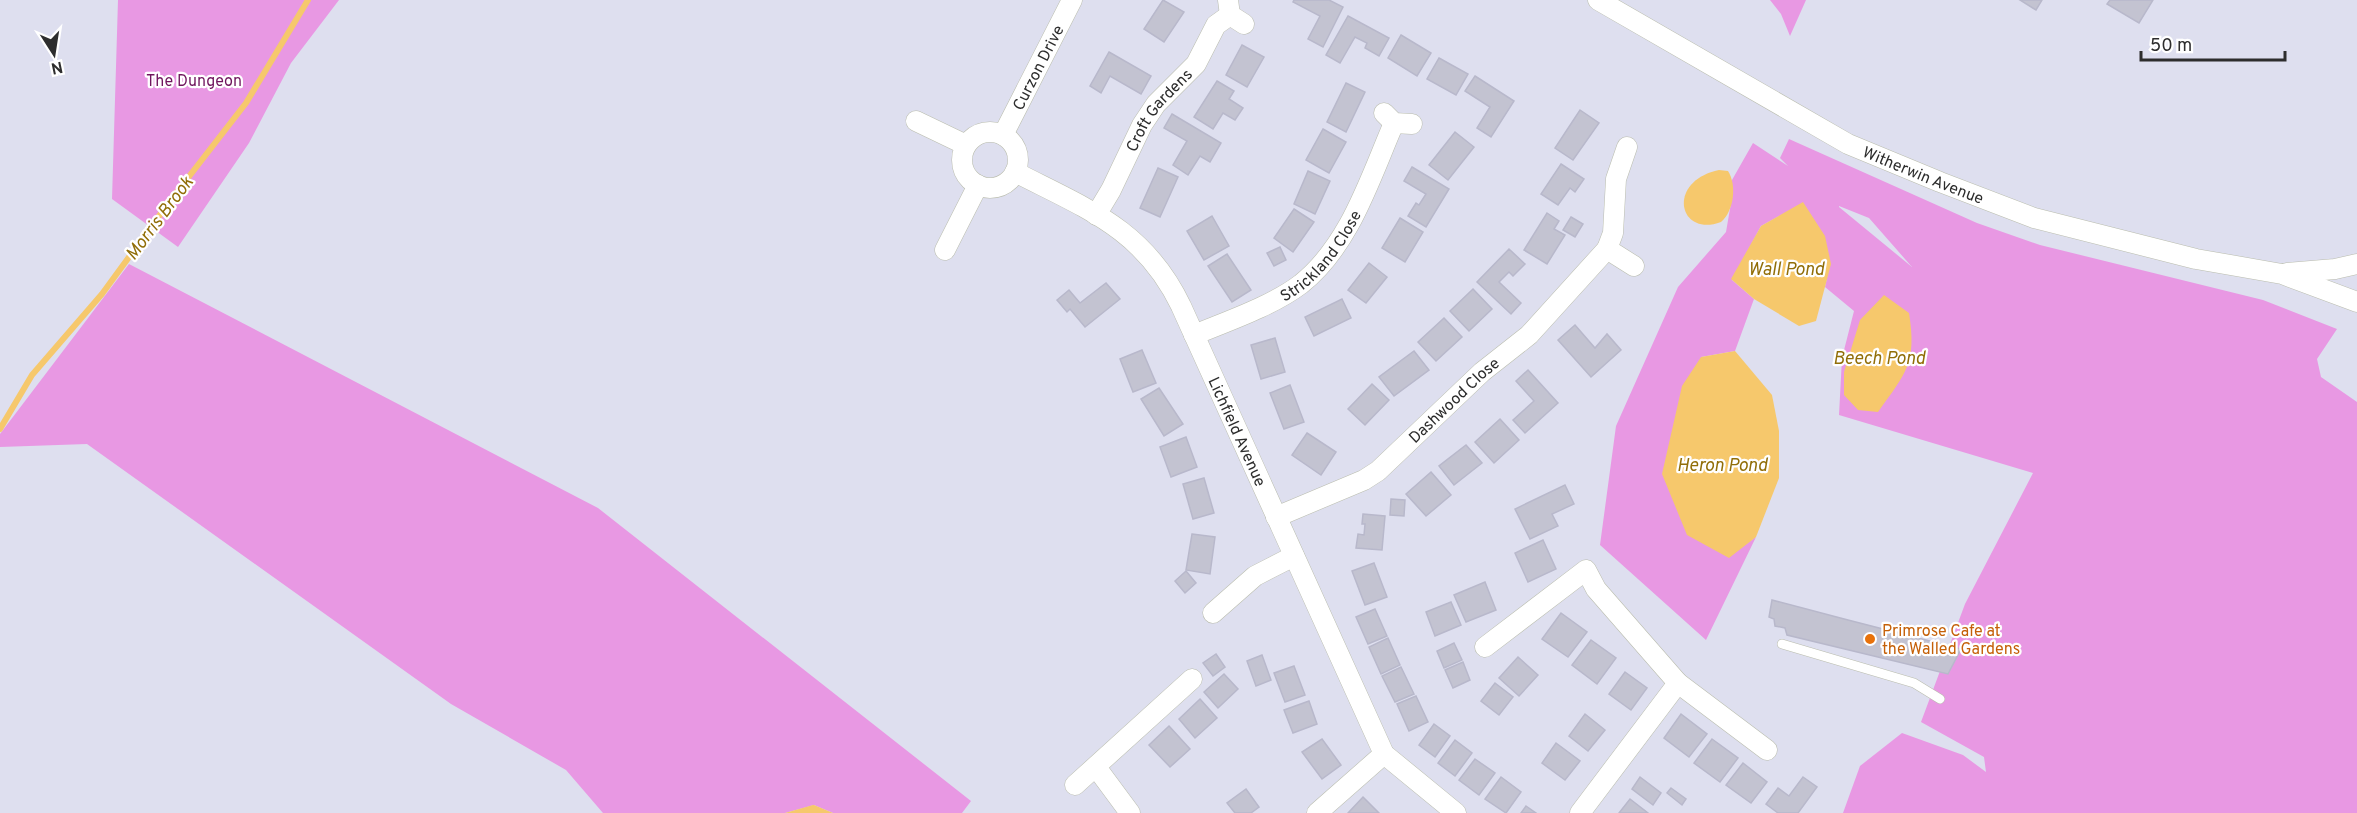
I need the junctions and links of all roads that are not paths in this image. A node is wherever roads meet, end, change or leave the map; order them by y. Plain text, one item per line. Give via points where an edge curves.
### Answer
1 (1072, 0) edge
2 (1598, 0) edge
3 (1234, 13) edge
4 (1397, 120) dead end
5 (916, 121) dead end
6 (1004, 135) junction
7 (966, 145) junction
8 (1627, 147) dead end
9 (1016, 172) junction
10 (978, 185) junction
11 (1096, 215) junction
12 (1607, 249) junction
13 (945, 250) dead end
14 (2357, 264) edge
15 (1634, 266) dead end
16 (2282, 274) junction
17 (2357, 302) edge
18 (1194, 335) junction
19 (1276, 517) junction
20 (1294, 556) junction
21 (1213, 614) dead end
22 (1782, 644) dead end
23 (1485, 647) dead end
24 (1192, 679) dead end
25 (1678, 683) junction
26 (1940, 699) dead end
27 (1767, 750) dead end
28 (1384, 754) junction
29 (1096, 767) junction
30 (1075, 786) dead end
31 (1130, 813) edge
32 (1317, 813) edge
33 (1456, 813) edge
34 (1580, 813) edge

1 - 6 street, Curzon Drive
2 - 16 street, Witherwin Avenue via 1848,144 1940,182 2034,218 2186,257
3 - 11 street, Croft Gardens via 1216,25 1196,64 1156,104
4 - 18 street, Strickland Close via 1334,251 1318,269 1283,296
5 - 7 street
6 - 7 street via 987,132
6 - 9 street via 1015,147
7 - 10 street via 962,163 970,180
8 - 12 street, Dashwood Close via 1616,179 1613,233
9 - 10 street via 995,188
9 - 11 street, Lichfield Avenue
10 - 13 street
11 - 18 street, Lichfield Avenue via 1125,232 1151,258 1173,290
12 - 15 street
12 - 19 street, Dashwood Close via 1529,334 1482,372 1378,471
14 - 16 street, Witherwin Avenue
16 - 17 street, Witherwin Avenue
18 - 19 street, Lichfield Avenue
19 - 20 street, Lichfield Avenue
20 - 21 street via 1264,569
20 - 28 street, Lichfield Avenue
22 - 26 lane via 1914,683
23 - 25 street via 1586,570 1596,589
24 - 29 street
25 - 27 street
25 - 34 street
28 - 32 street
28 - 33 street
29 - 30 street
29 - 31 street

